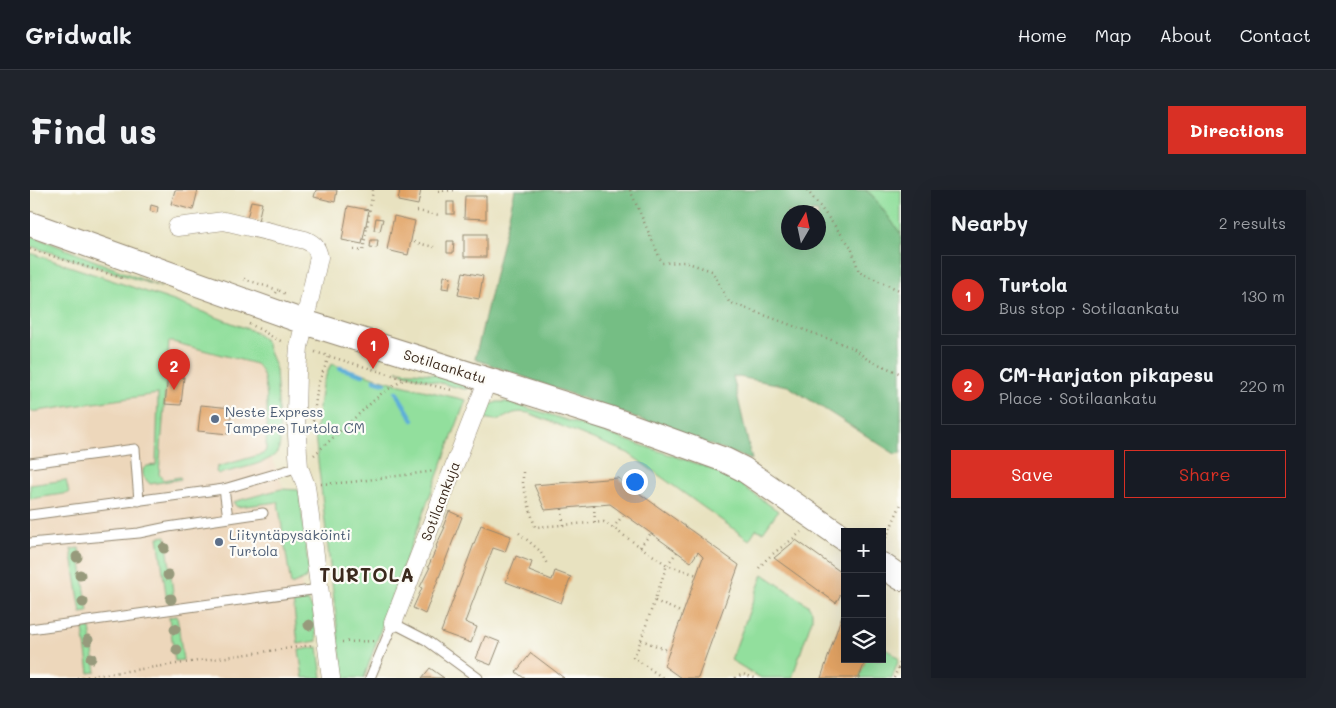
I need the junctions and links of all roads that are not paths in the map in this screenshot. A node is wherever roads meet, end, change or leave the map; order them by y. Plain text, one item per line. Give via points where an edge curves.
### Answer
1 (30, 224) edge
2 (177, 227) dead end
3 (304, 322) junction
4 (488, 379) junction
5 (306, 461) junction
6 (30, 463) edge
7 (224, 489) junction
8 (139, 501) junction
9 (263, 513) dead end
10 (30, 515) edge
11 (228, 518) junction
12 (841, 536) edge
13 (30, 543) edge
14 (886, 567) edge
15 (901, 578) edge
16 (319, 589) junction
17 (393, 623) junction
18 (30, 629) edge
19 (330, 678) edge
20 (370, 678) edge
21 (478, 678) edge

1 - 3 main road, Sotilaankatu via 274,300
2 - 3 street via 224,221 314,244 318,257
3 - 4 main road, Sotilaankatu
3 - 5 street via 297,372 296,415
4 - 12 main road, Sotilaankatu via 610,418 725,460
4 - 17 street, Sotilaankuja
5 - 7 lane
5 - 16 street via 306,486
6 - 8 lane via 135,449
7 - 8 lane
7 - 11 lane
8 - 10 lane
9 - 11 lane
11 - 13 lane via 139,533
14 - 15 main road
16 - 18 lane
16 - 19 street
17 - 20 lane
17 - 21 lane via 426,640

